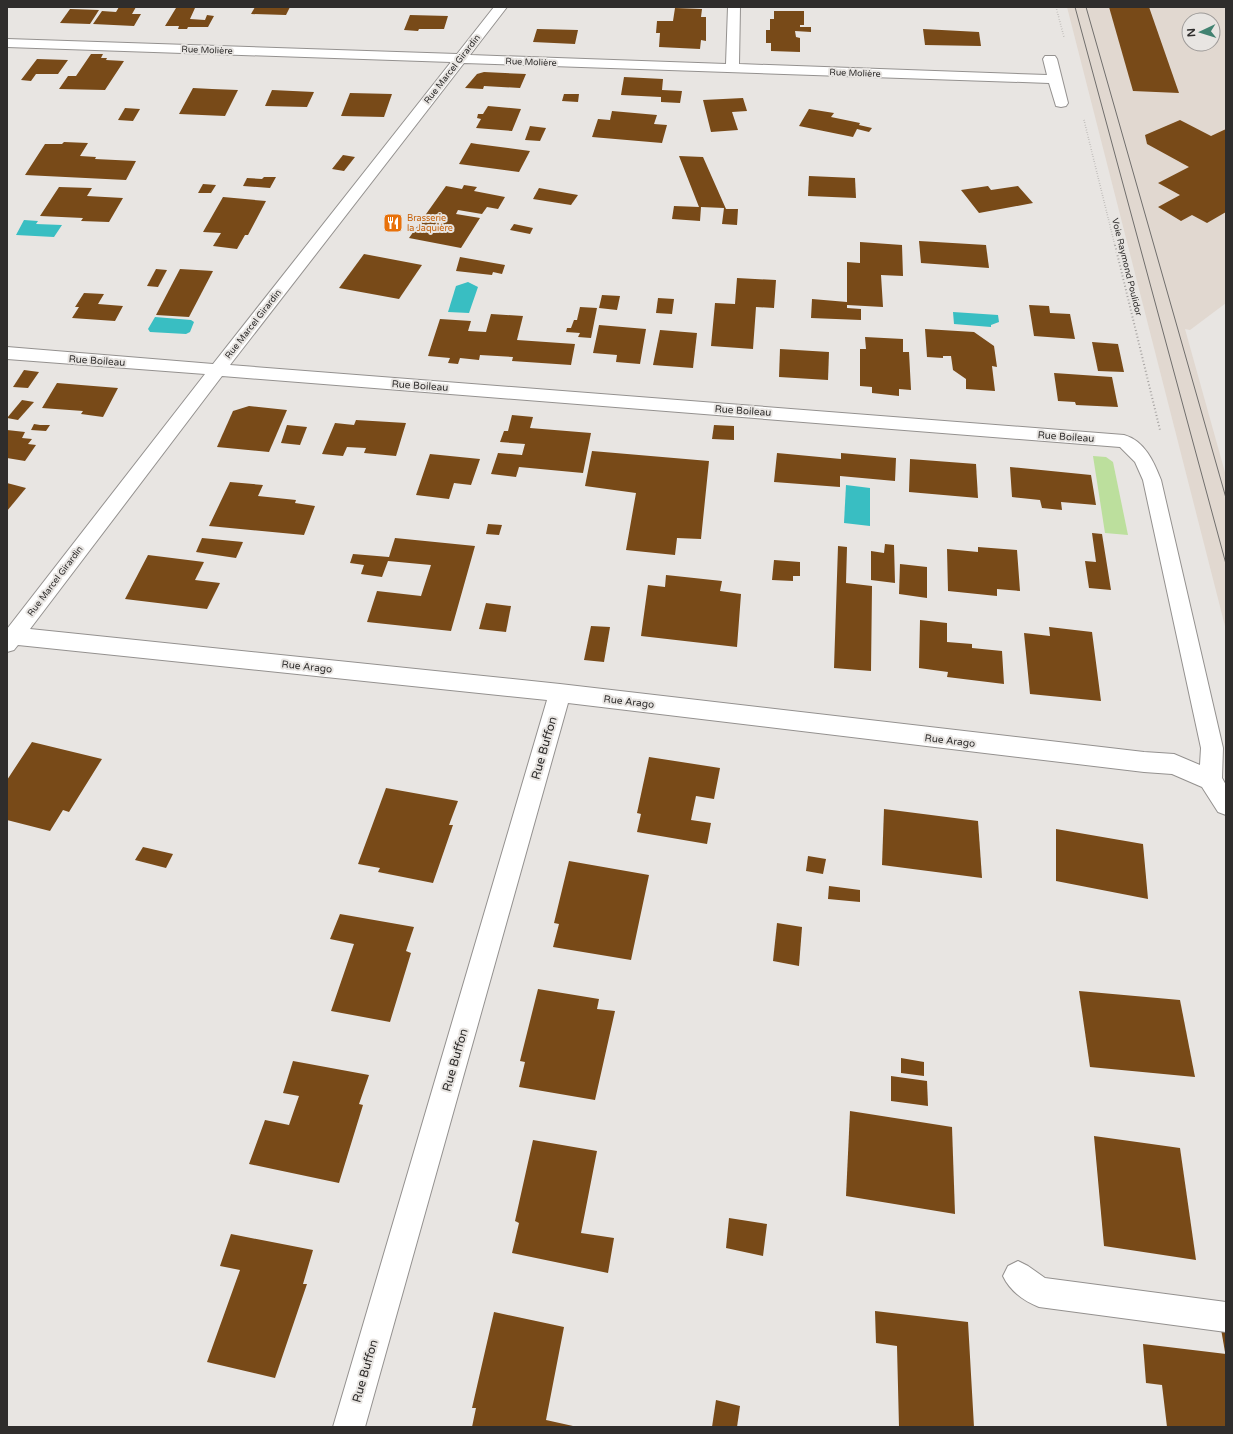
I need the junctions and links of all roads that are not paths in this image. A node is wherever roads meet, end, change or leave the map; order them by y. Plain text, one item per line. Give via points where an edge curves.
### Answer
1 (501, 7) edge
2 (734, 7) edge
3 (7, 43) edge
4 (459, 59) junction
5 (1050, 59) dead end
6 (732, 69) junction
7 (1055, 79) junction
8 (1061, 103) dead end
9 (7, 353) edge
10 (218, 369) junction
11 (10, 640) edge
12 (560, 693) junction
13 (1210, 780) junction
14 (1226, 805) edge
15 (1018, 1276) dead end
16 (1226, 1317) edge
17 (349, 1427) edge

1 - 4 street, Rue Marcel Girardin
2 - 6 street
3 - 4 street, Rue Molière
4 - 6 street, Rue Molière
4 - 10 street, Rue Marcel Girardin
5 - 7 street
6 - 7 street, Rue Molière
7 - 8 street
9 - 10 street, Rue Boileau
10 - 11 street, Rue Marcel Girardin
10 - 13 street, Rue Boileau via 1124,440 1144,459 1152,480 1212,748
11 - 12 street, Rue Arago
12 - 13 street, Rue Arago via 1136,762 1174,764
12 - 17 street, Rue Buffon
13 - 14 street
15 - 16 street via 1039,1292

